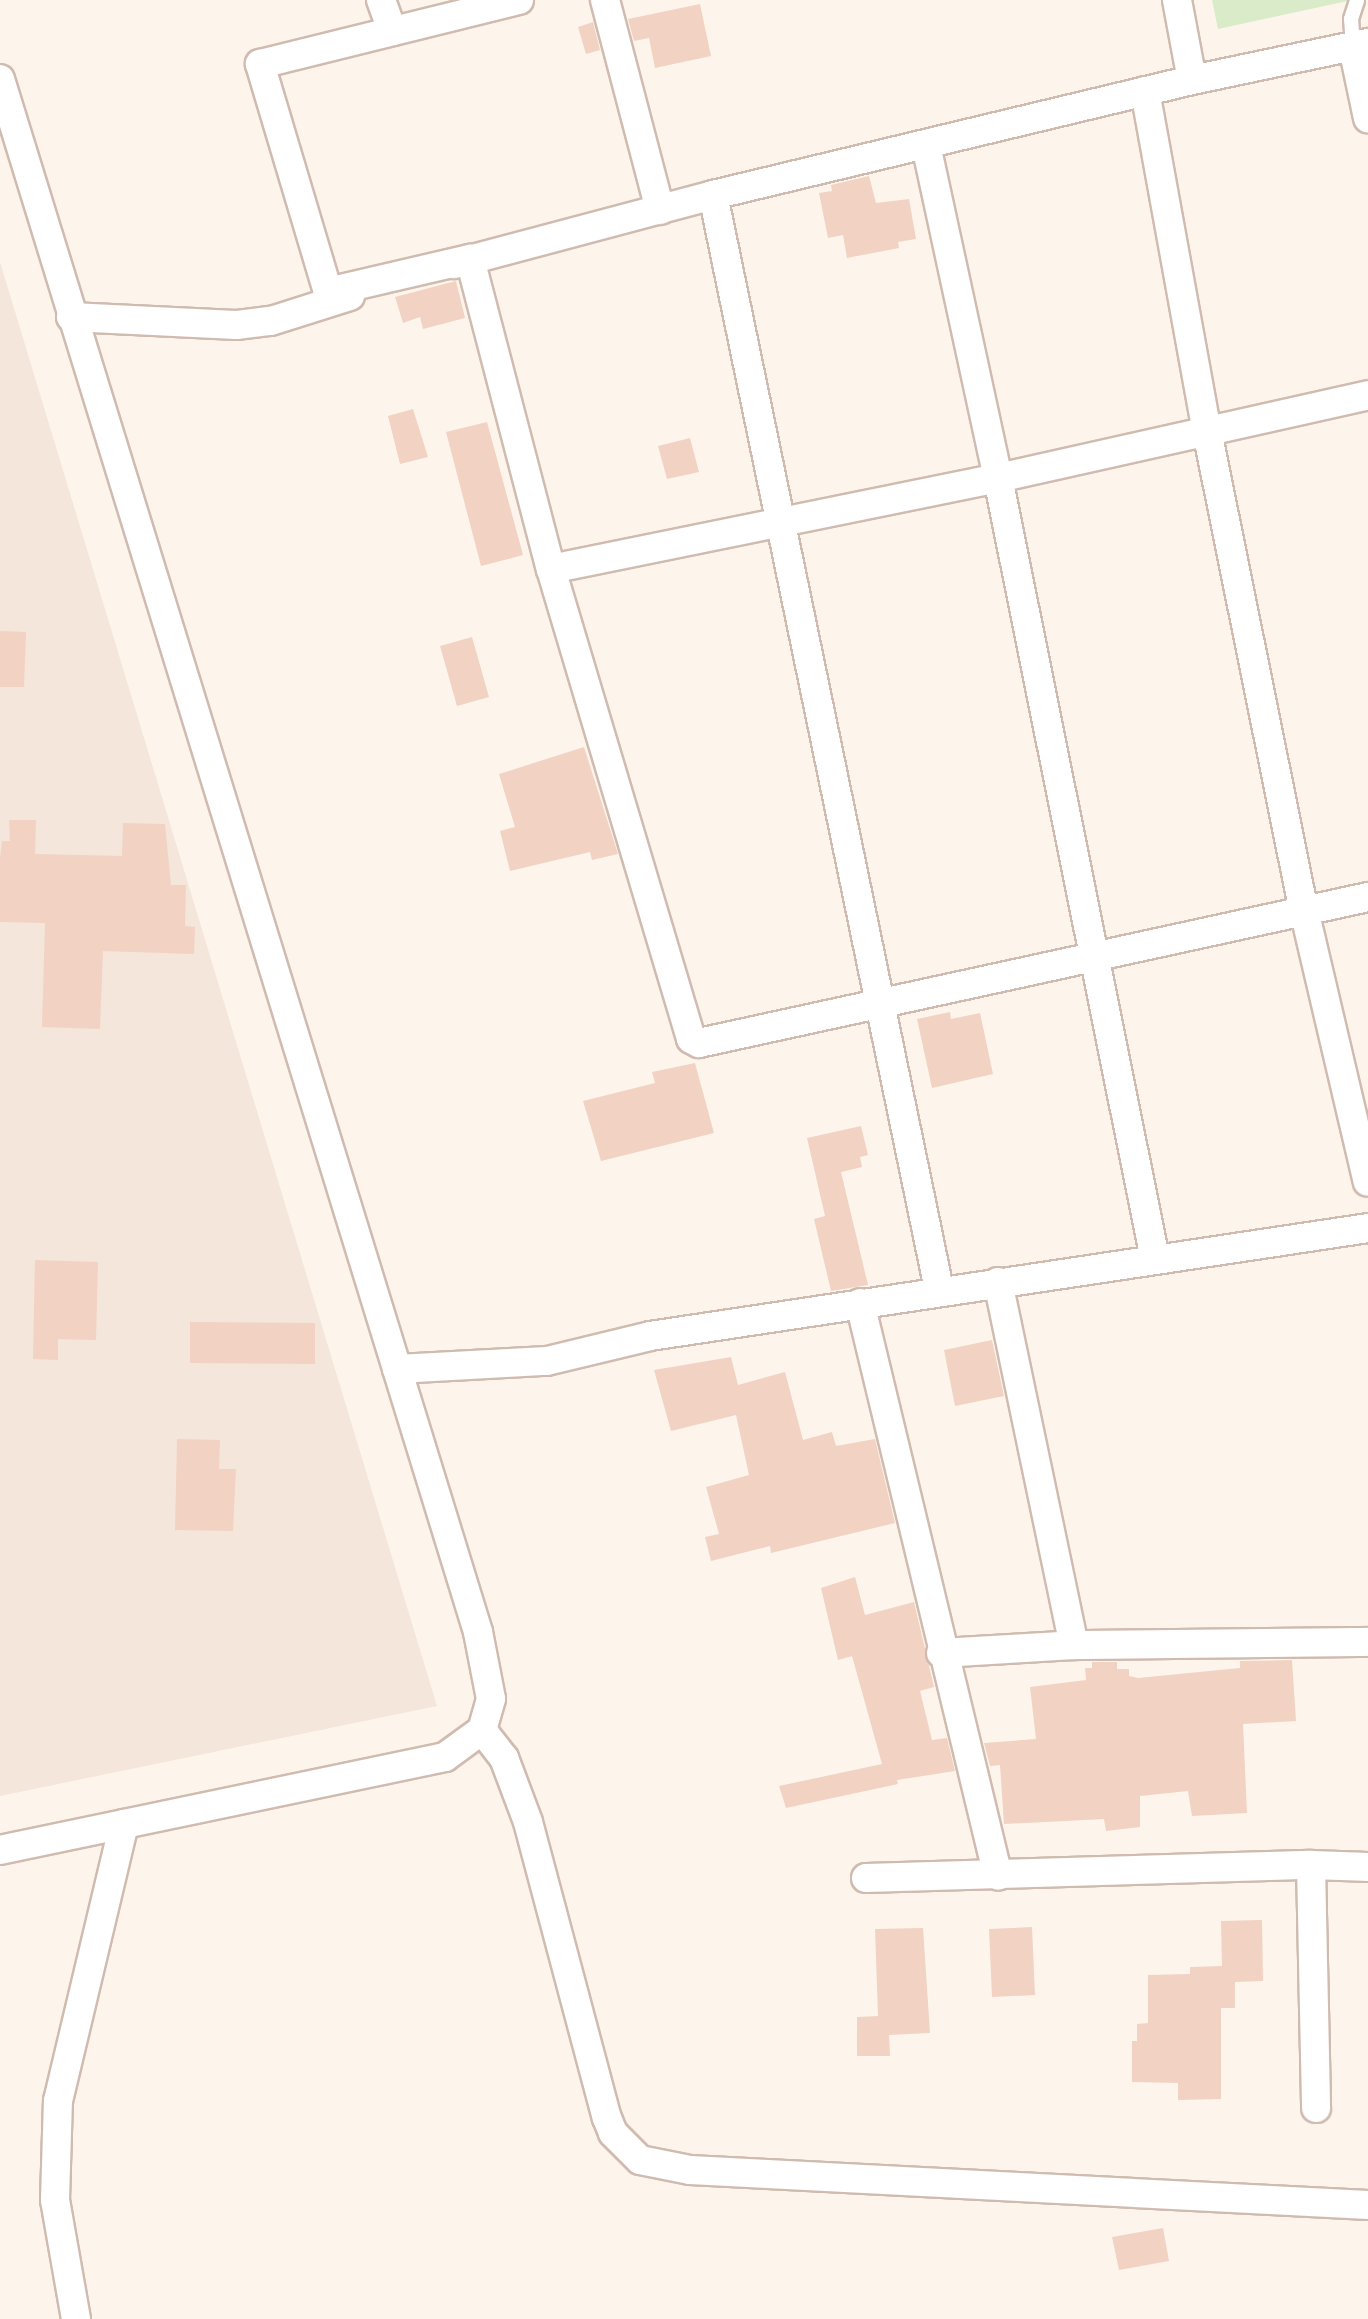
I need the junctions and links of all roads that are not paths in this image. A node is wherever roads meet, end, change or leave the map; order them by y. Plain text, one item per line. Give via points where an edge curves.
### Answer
1 (381, 0) edge
2 (519, 0) edge
3 (606, 0) edge
4 (1177, 0) edge
5 (1358, 0) edge
6 (392, 32) junction
7 (1360, 45) edge
8 (0, 78) edge
9 (1192, 80) junction
10 (1145, 91) junction
11 (1368, 118) edge
12 (926, 145) junction
13 (713, 195) junction
14 (660, 210) junction
15 (470, 259) junction
16 (71, 318) junction
17 (1368, 395) edge
18 (1207, 430) junction
19 (998, 478) junction
20 (781, 522) junction
21 (550, 569) junction
22 (1368, 897) edge
23 (1304, 910) junction
24 (1092, 956) junction
25 (877, 1002) junction
26 (1368, 1182) edge
27 (1368, 1228) edge
28 (1154, 1259) junction
29 (998, 1282) junction
30 (940, 1290) junction
31 (860, 1303) junction
32 (397, 1369) junction
33 (1368, 1642) edge
34 (1074, 1645) junction
35 (941, 1653) junction
36 (482, 1730) junction
37 (124, 1824) junction
38 (0, 1850) edge
39 (1311, 1865) junction
40 (1368, 1868) edge
41 (998, 1876) junction
42 (866, 1878) dead end
43 (1316, 2108) dead end
44 (1368, 2204) edge
45 (76, 2319) edge

1 - 6 street
2 - 6 street
3 - 14 street
4 - 9 street
5 - 7 lane via 1351,19
6 - 15 street via 260,64 328,292
7 - 9 street
7 - 11 street
8 - 16 street
9 - 10 street
10 - 12 street
10 - 18 street
12 - 13 street
12 - 19 street
13 - 14 street
13 - 20 street
14 - 15 street
15 - 16 street via 271,321
15 - 21 street
16 - 32 street
17 - 18 street
18 - 19 street
18 - 23 street
19 - 20 street
19 - 24 street
20 - 21 street
20 - 25 street
21 - 25 street via 691,1039 699,1044
22 - 23 street
23 - 24 street
23 - 26 street
24 - 25 street
24 - 28 street
25 - 30 street
27 - 28 street
28 - 29 street
29 - 30 street
29 - 34 street
30 - 31 street
31 - 32 street via 650,1336 546,1361
31 - 35 street
32 - 36 street via 486,1659 490,1710
33 - 34 street
34 - 35 street
35 - 41 street
36 - 37 street via 445,1758 416,1766
36 - 44 street via 504,1758 528,1822 606,2118 640,2160 690,2170
37 - 38 street
37 - 45 street via 58,2101 55,2200
39 - 40 street
39 - 41 street
39 - 43 street
41 - 42 street

